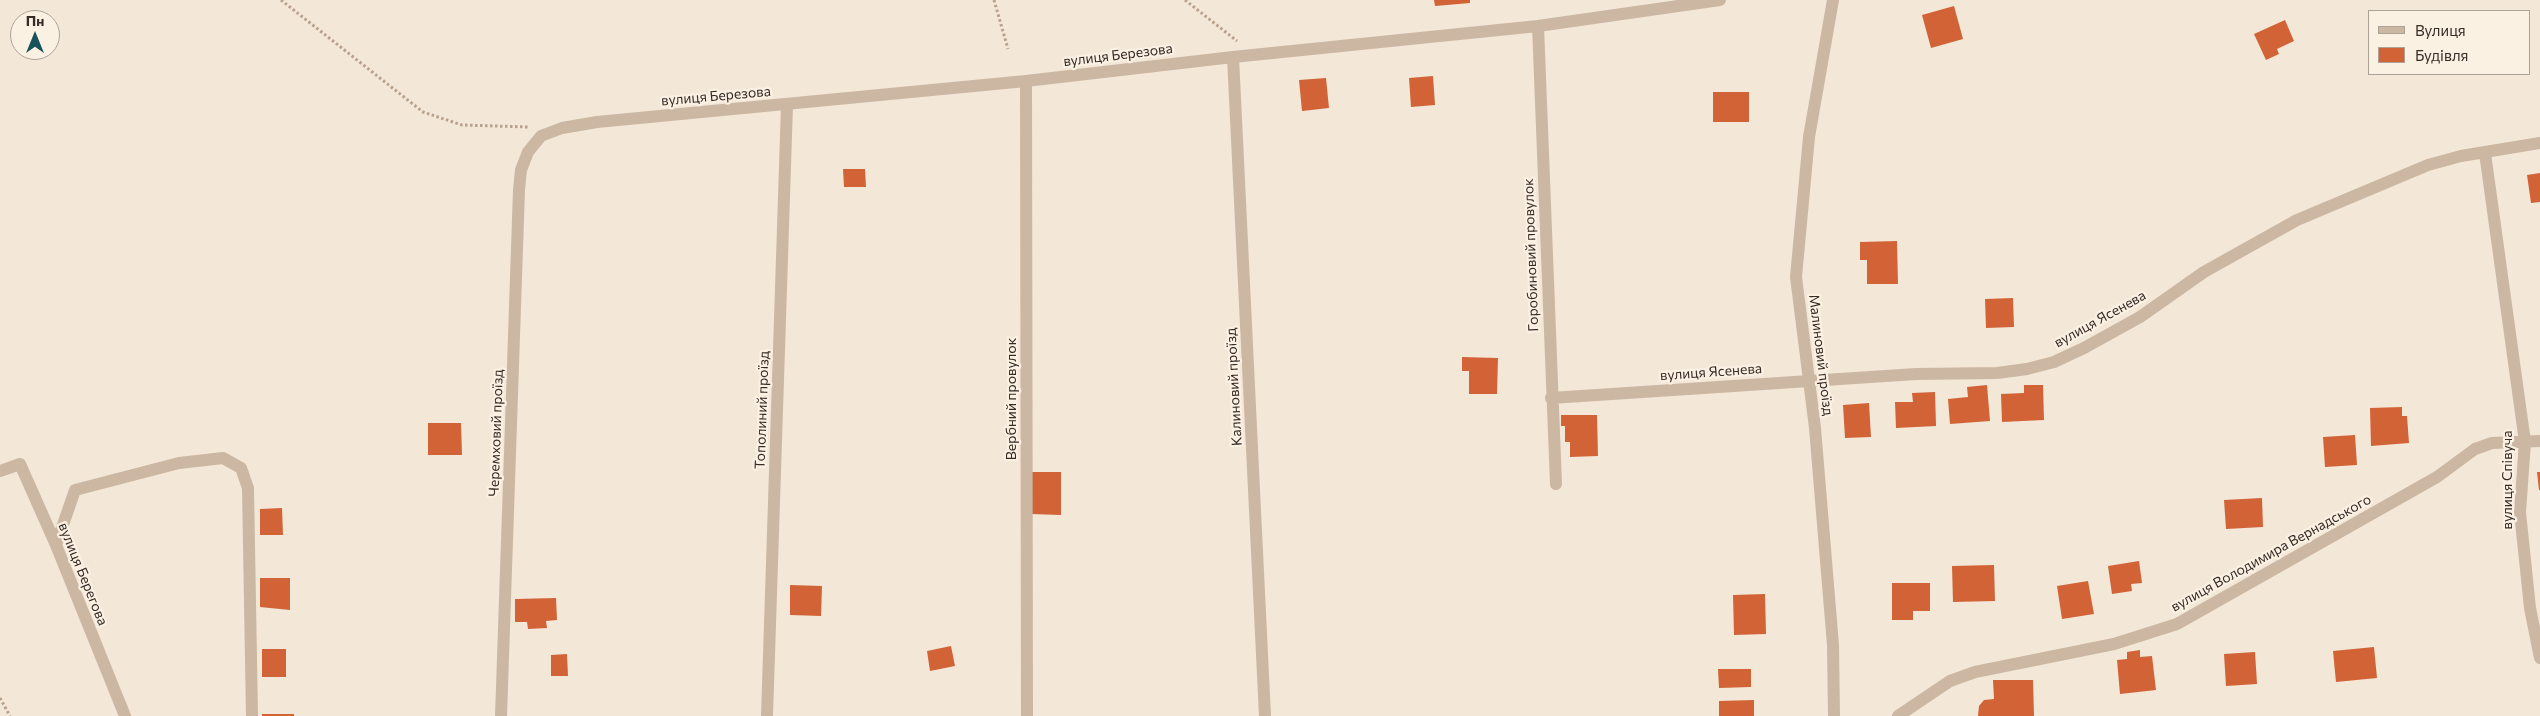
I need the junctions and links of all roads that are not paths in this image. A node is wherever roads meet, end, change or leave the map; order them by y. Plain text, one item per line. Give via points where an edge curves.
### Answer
1 (1720, 0) edge
2 (1833, 0) edge
3 (1538, 26) junction
4 (1232, 56) junction
5 (1026, 81) junction
6 (787, 105) junction
7 (2540, 143) edge
8 (528, 152) joint
9 (2485, 153) junction
10 (1810, 381) junction
11 (1551, 398) junction
12 (2540, 440) edge
13 (2525, 442) junction
14 (0, 471) edge
15 (1556, 484) dead end
16 (56, 545) junction
17 (2540, 658) edge
18 (125, 716) edge
19 (252, 716) edge
20 (501, 716) edge
21 (767, 716) edge
22 (1027, 716) edge
23 (1265, 716) edge
24 (1834, 716) edge
25 (1898, 716) edge

1 - 3 street, вулиця Березова
2 - 10 street, Малиновий проїзд via 1809,136 1796,277
3 - 4 street, вулиця Березова
3 - 11 street, Горобиновий провулок
4 - 5 street, вулиця Березова
4 - 23 street, Калиновий проїзд
5 - 6 street, вулиця Березова
5 - 22 street, Вербний провулок
6 - 8 street, вулиця Березова via 562,128 541,136
6 - 21 street, Тополиний проїзд
7 - 9 street, вулиця Ясенева
8 - 20 street, Черемховий проїзд via 521,170 519,190
9 - 10 street, вулиця Ясенева via 2428,165 2297,220 2204,272 2140,317 2054,362 1997,373
9 - 13 street, вулиця Співуча
10 - 11 street, вулиця Ясенева
10 - 24 street, Малиновий проїзд via 1833,645
11 - 15 street, Горобиновий провулок
12 - 13 street, вулиця Володимира Вернадського
13 - 17 street, вулиця Співуча via 2520,512 2530,608
13 - 25 street, вулиця Володимира Вернадського via 2492,444 2475,449 2437,477 2177,624 2114,644 1975,672 1950,681
14 - 16 street, вулиця Берегова via 20,464
16 - 18 street, вулиця Берегова
16 - 19 street via 75,490 179,463 223,458 241,468 248,488

